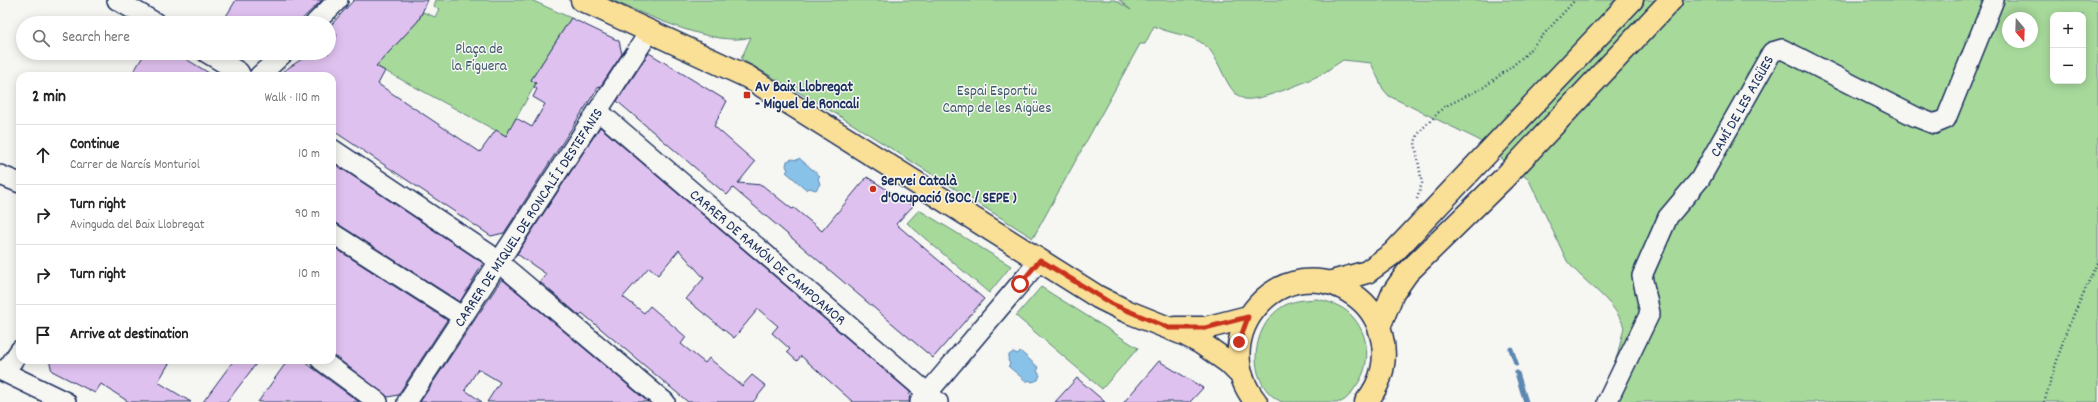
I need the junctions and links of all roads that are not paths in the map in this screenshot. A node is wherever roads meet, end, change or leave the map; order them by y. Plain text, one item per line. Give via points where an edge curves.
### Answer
1 (117, 0) edge
2 (338, 0) edge
3 (582, 0) edge
4 (1632, 0) edge
5 (1672, 0) edge
6 (1684, 0) edge
7 (1994, 0) edge
8 (144, 16) edge
9 (322, 16) edge
10 (650, 32) junction
11 (218, 60) edge
12 (276, 60) edge
13 (1616, 61) junction
14 (239, 72) edge
15 (263, 72) edge
16 (598, 111) junction
17 (336, 153) edge
18 (0, 175) edge
19 (16, 181) edge
20 (336, 236) edge
21 (1040, 260) junction
22 (499, 262) junction
23 (1328, 283) junction
24 (463, 316) junction
25 (1248, 317) junction
26 (1379, 327) junction
27 (1169, 328) junction
28 (16, 355) edge
29 (326, 364) edge
30 (3, 371) edge
31 (1248, 392) edge
32 (1374, 396) edge
33 (928, 399) edge
34 (66, 402) edge
35 (378, 402) edge
36 (407, 402) edge
37 (666, 402) edge
38 (1607, 402) edge

1 - 8 street
2 - 9 street
3 - 10 main road
4 - 23 main road via 1392,254 1367,272
5 - 13 main road
6 - 13 main road
7 - 38 street, CAMÍ DE LES AIGÜES via 1946,119 1934,124 1782,49 1772,52 1700,179 1668,217 1642,276 1650,313
10 - 16 street, CARRER DE MIQUEL DE RONCALÍ I DESTEFANIS
10 - 21 main road via 748,77
11 - 14 street
12 - 15 street
13 - 26 main road via 1503,179 1407,273 1393,293
16 - 22 street, CARRER DE MIQUEL DE RONCALÍ I DESTEFANIS
16 - 33 street, CARRER DE RAMÓN DE CAMPOAMOR
17 - 22 street
18 - 19 street
20 - 24 street
21 - 27 main road via 1112,304
21 - 33 street
22 - 24 street, CARRER DE MIQUEL DE RONCALÍ I DESTEFANIS
22 - 37 street
23 - 25 main road via 1305,281 1283,287 1260,302
23 - 26 main road via 1343,288 1362,301
24 - 36 street, CARRER DE MIQUEL DE RONCALÍ I DESTEFANIS
25 - 27 main road via 1205,328
25 - 31 main road via 1241,333 1238,350
26 - 32 main road via 1384,352 1383,369
27 - 31 main road via 1201,343 1228,362
28 - 30 street
29 - 35 street
30 - 34 street

